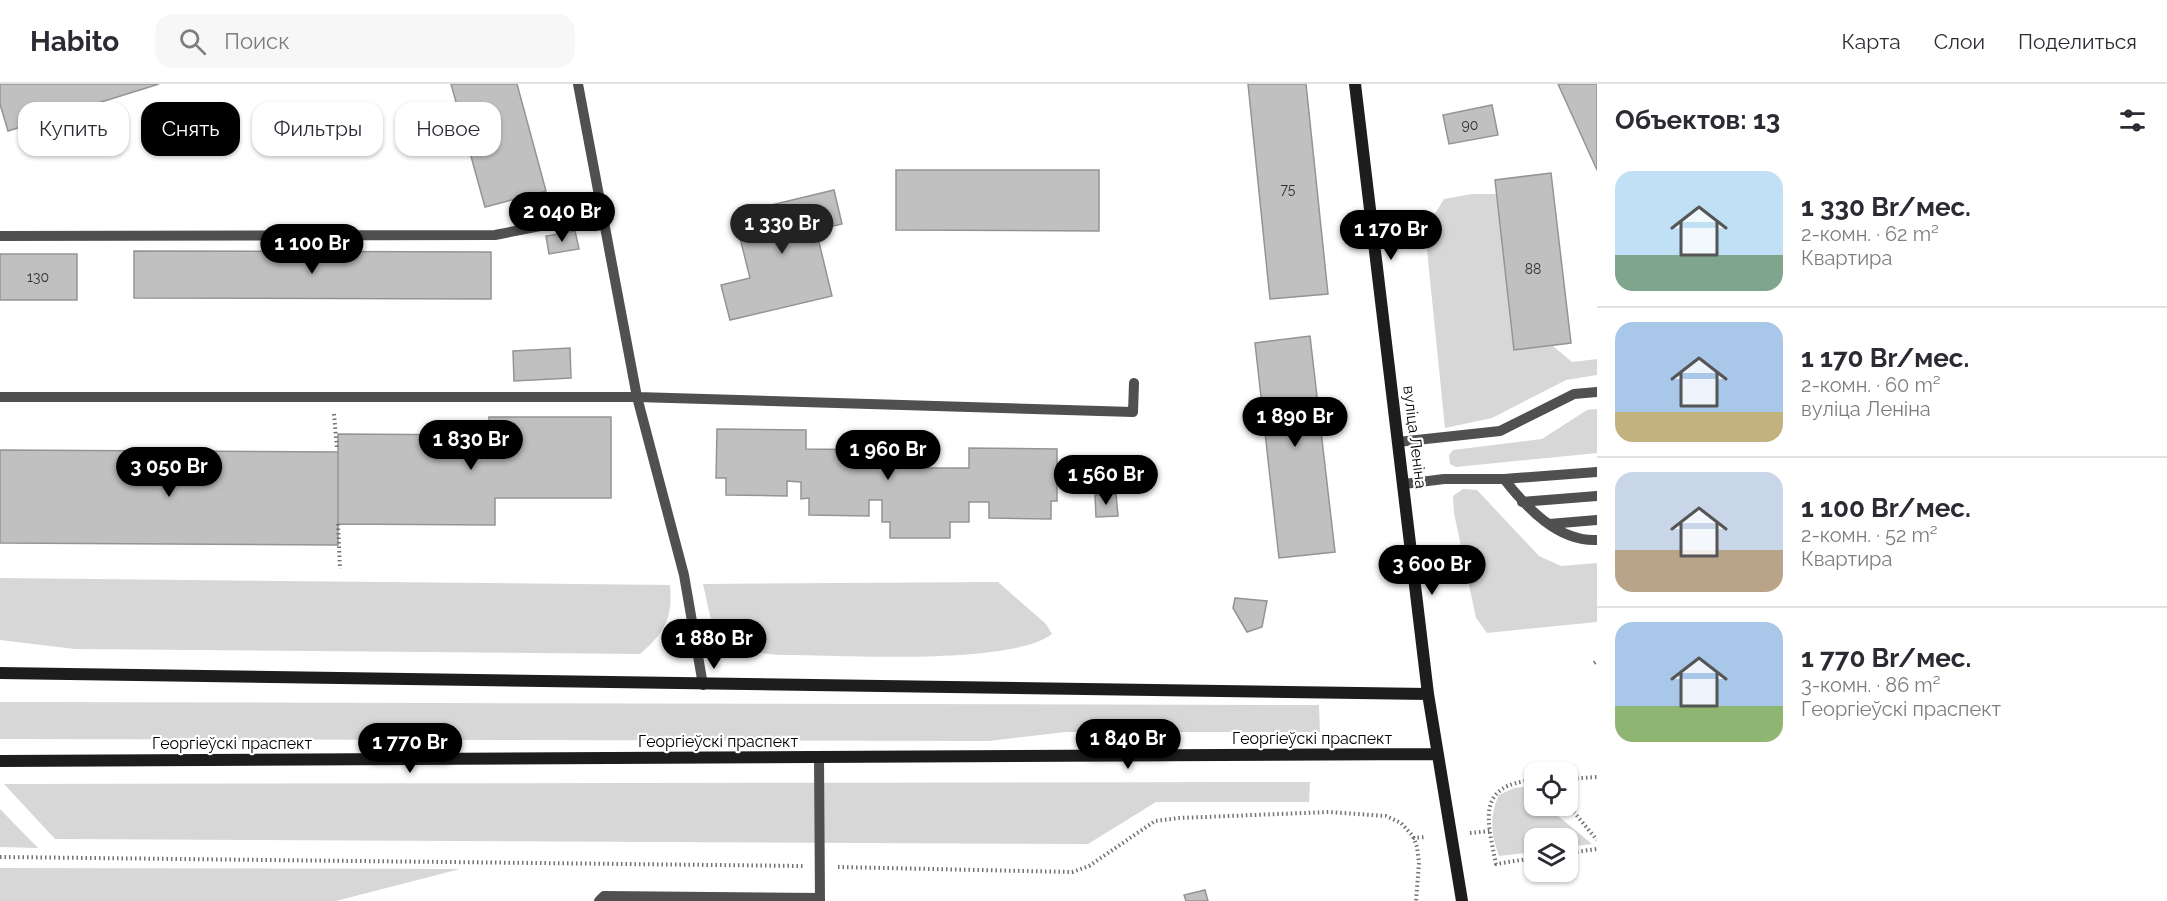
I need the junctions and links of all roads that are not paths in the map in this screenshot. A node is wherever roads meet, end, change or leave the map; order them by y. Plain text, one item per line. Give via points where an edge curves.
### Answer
1 (578, 84) edge
2 (1355, 84) edge
3 (601, 214) junction
4 (0, 236) edge
5 (1134, 383) dead end
6 (1597, 392) edge
7 (0, 397) edge
8 (637, 397) junction
9 (1398, 442) junction
10 (1597, 472) edge
11 (1504, 479) junction
12 (1404, 484) junction
13 (1597, 496) edge
14 (1522, 502) junction
15 (1597, 520) edge
16 (1549, 524) junction
17 (1597, 540) edge
18 (0, 673) edge
19 (704, 685) junction
20 (1428, 694) junction
21 (1437, 754) junction
22 (819, 757) junction
23 (0, 760) edge
24 (820, 899) edge
25 (599, 901) edge
26 (1462, 901) edge

1 - 3 lane
2 - 9 main road, вуліца Леніна
3 - 4 lane via 495,235
3 - 8 lane
5 - 8 lane via 1133,412
6 - 9 lane via 1574,394 1500,431
7 - 8 lane
8 - 19 lane via 684,575
9 - 12 main road, вуліца Леніна
10 - 11 lane
11 - 12 lane
11 - 14 lane
12 - 20 main road, вуліца Леніна
13 - 14 lane
14 - 16 lane
15 - 16 lane
16 - 17 lane via 1583,541
18 - 19 main road
19 - 20 main road
20 - 21 main road, вуліца Леніна
21 - 22 main road, Георгіеўскі праспект
21 - 26 main road, вуліца Леніна
22 - 23 main road, Георгіеўскі праспект
22 - 24 lane
24 - 25 lane via 604,896

